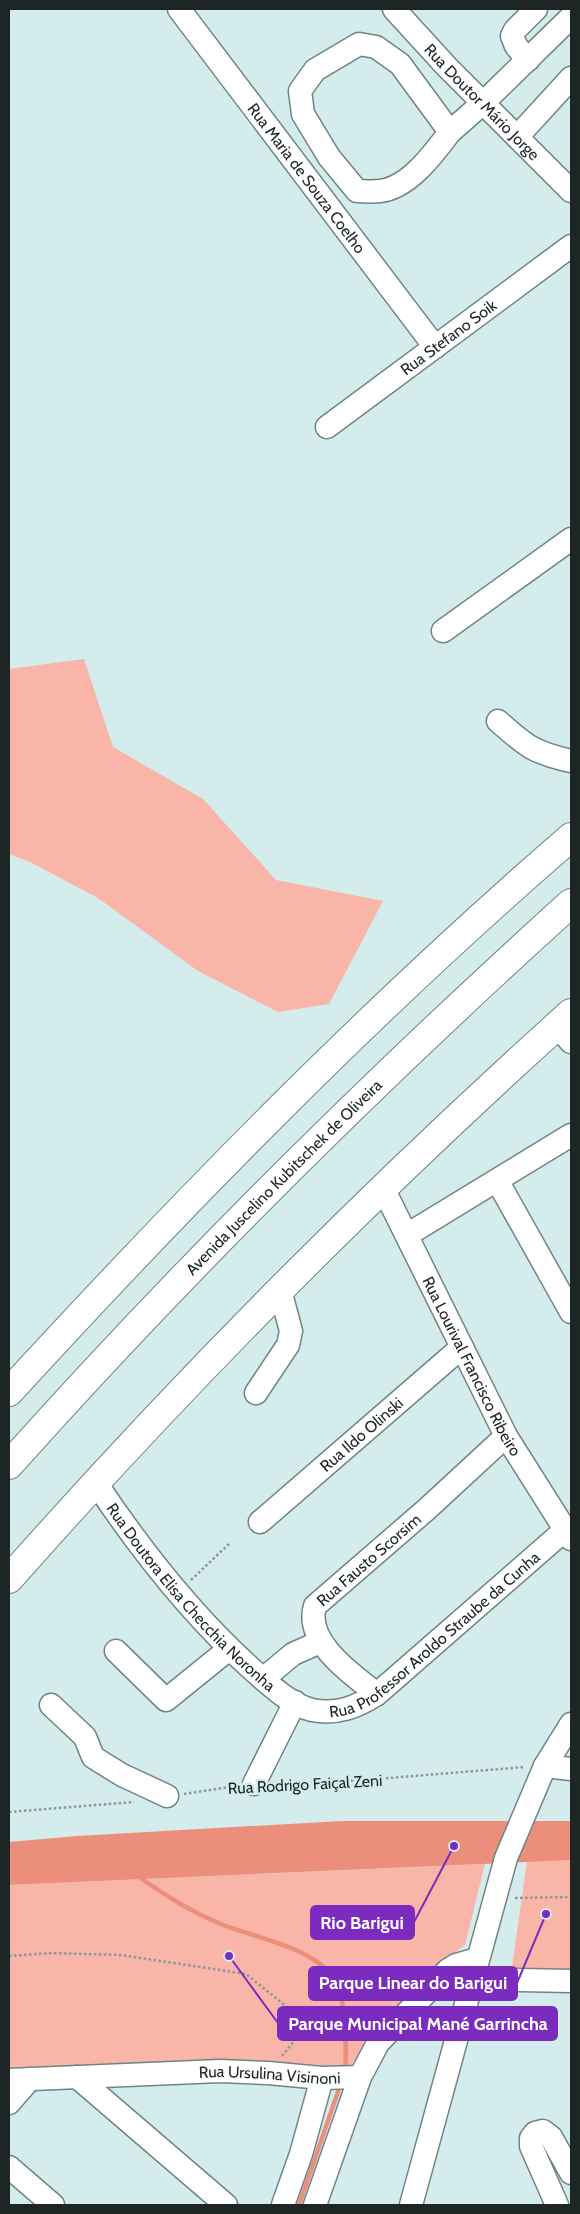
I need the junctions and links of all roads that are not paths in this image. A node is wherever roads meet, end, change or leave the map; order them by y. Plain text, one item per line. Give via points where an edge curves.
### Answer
1 (180, 9) edge
2 (394, 9) edge
3 (536, 9) edge
4 (571, 17) edge
5 (528, 60) junction
6 (571, 78) edge
7 (483, 103) junction
8 (450, 132) junction
9 (517, 137) junction
10 (571, 191) edge
11 (571, 246) edge
12 (435, 347) junction
13 (327, 427) dead end
14 (571, 539) edge
15 (443, 631) dead end
16 (498, 721) dead end
17 (571, 761) edge
18 (571, 837) edge
19 (571, 903) edge
20 (566, 1027) edge
21 (571, 1135) edge
22 (498, 1182) junction
23 (383, 1188) junction
24 (407, 1235) junction
25 (280, 1290) junction
26 (571, 1312) edge
27 (462, 1347) junction
28 (43, 1354) junction
29 (9, 1378) edge
30 (9, 1392) edge
31 (256, 1394) dead end
32 (506, 1436) junction
33 (9, 1465) edge
34 (96, 1483) junction
35 (260, 1522) dead end
36 (568, 1534) edge
37 (9, 1579) edge
38 (320, 1642) junction
39 (229, 1649) junction
40 (116, 1651) dead end
41 (263, 1679) junction
42 (377, 1694) junction
43 (295, 1702) junction
44 (51, 1705) dead end
45 (571, 1724) edge
46 (545, 1766) junction
47 (571, 1769) edge
48 (254, 1784) road end
49 (167, 1796) road end
50 (475, 1969) junction
51 (571, 1981) edge
52 (76, 2077) junction
53 (342, 2078) junction
54 (19, 2079) edge
55 (9, 2103) edge
56 (9, 2167) edge
57 (571, 2174) edge
58 (53, 2205) edge
59 (226, 2205) edge
60 (284, 2205) edge
61 (315, 2205) edge
62 (410, 2205) edge
63 (557, 2205) edge

1 - 12 street, Rua Maria de Souza Coelho
2 - 7 street, Rua Doutor Mário Jorge
3 - 5 street via 512,36
4 - 5 street
5 - 7 street
6 - 9 street
7 - 8 street
7 - 9 street, Rua Doutor Mário Jorge
8 - 8 street via 426,164 399,183 382,191 357,191 328,157 303,114 300,91 315,70 359,44 376,47 400,64
9 - 10 street, Rua Doutor Mário Jorge
11 - 12 street, Rua Stefano Soik
12 - 13 street, Rua Stefano Soik
14 - 15 street
16 - 17 street via 532,750
18 - 28 main road via 442,953 304,1085
19 - 33 main road, Avenida Juscelino Kubitschek de Oliveira via 426,1036 260,1197
20 - 23 main road
21 - 22 street via 514,1168
22 - 24 street
22 - 26 street
23 - 24 street, Rua Lourival Francisco Ribeiro
23 - 25 main road
24 - 27 street, Rua Lourival Francisco Ribeiro
25 - 31 street via 291,1331 288,1345
25 - 34 main road
27 - 32 street, Rua Lourival Francisco Ribeiro
27 - 35 street, Rua Ildo Olinski
28 - 29 street
28 - 30 main road
32 - 36 street, Rua Lourival Francisco Ribeiro
32 - 38 street, Rua Fausto Scorsim via 427,1509 319,1600 313,1611
34 - 37 main road
34 - 39 street, Rua Doutora Elisa Checchia Noronha via 145,1554
36 - 42 street, Rua Professor Aroldo Straube da Cunha
38 - 41 street via 293,1654
38 - 42 street, Rua Fausto Scorsim via 341,1665
39 - 40 street via 166,1700
39 - 41 street, Rua Doutora Elisa Checchia Noronha
41 - 43 street, Rua Doutora Elisa Checchia Noronha
42 - 43 street, Rua Professor Aroldo Straube da Cunha via 344,1710 311,1710
43 - 48 street
44 - 49 street via 85,1737 94,1757 122,1775
45 - 46 street
46 - 47 street
46 - 50 street via 531,1794 496,1890
50 - 51 street, Rua Ursulina Visinoni
50 - 53 street, Rua Ursulina Visinoni via 456,1965 448,1970
50 - 62 street
52 - 53 street, Rua Ursulina Visinoni via 220,2071
52 - 54 street, Rua Ursulina Visinoni
52 - 59 street
53 - 60 street via 302,2154
53 - 61 street
54 - 55 street
56 - 58 street
57 - 63 street via 551,2137 543,2131 535,2133 530,2138 531,2146

